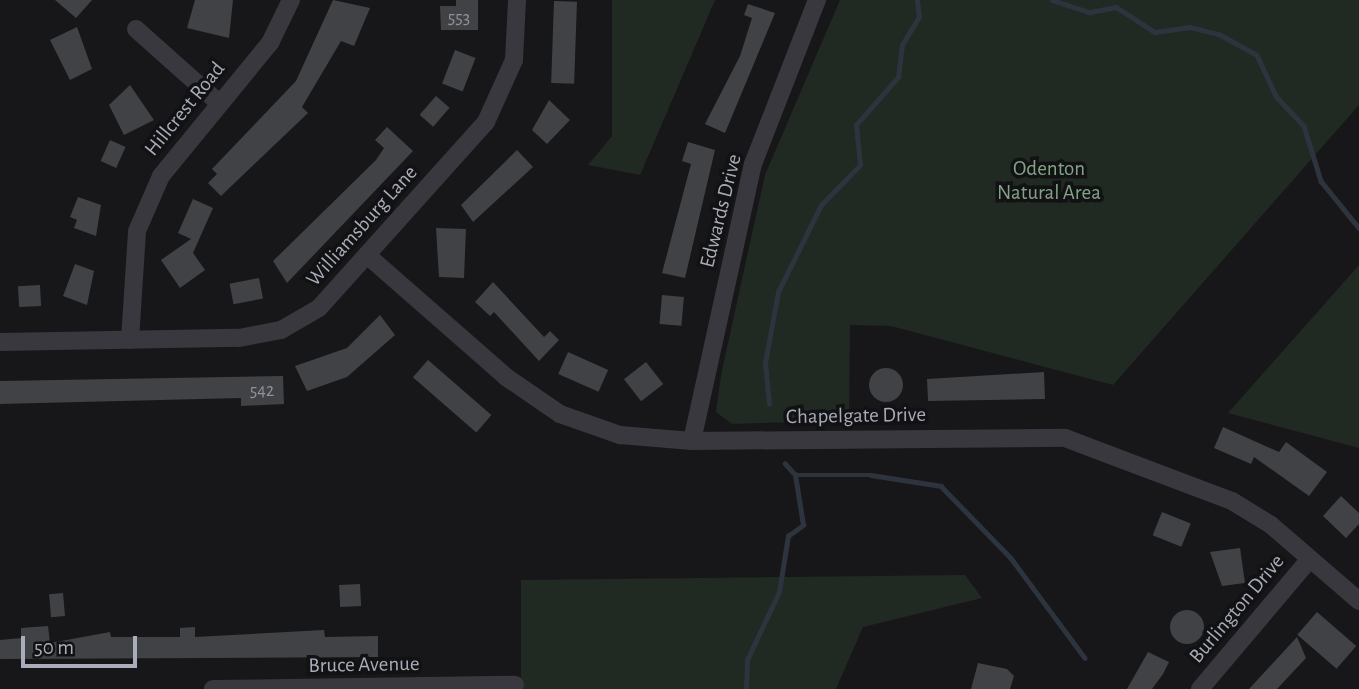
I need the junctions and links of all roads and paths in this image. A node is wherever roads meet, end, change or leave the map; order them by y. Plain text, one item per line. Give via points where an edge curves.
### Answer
1 (291, 0) edge
2 (517, 0) edge
3 (817, 0) edge
4 (136, 29) dead end
5 (218, 102) junction
6 (368, 256) junction
7 (130, 341) junction
8 (0, 342) edge
9 (692, 441) junction
10 (1310, 559) junction
11 (1359, 601) edge
12 (514, 685) dead end
13 (372, 688) edge
14 (213, 689) edge
15 (1200, 689) edge

1 - 5 street, Hillcrest Road via 270,43
2 - 6 street, Williamsburg Lane via 514,60 486,122
3 - 9 street, Edwards Drive via 753,164
4 - 5 street
5 - 7 street, Hillcrest Road via 161,176 137,231
6 - 7 street, Williamsburg Lane via 319,308 281,330 239,338
6 - 9 street, Chapelgate Drive via 506,377 560,414 620,435
7 - 8 street, Williamsburg Lane
9 - 10 street, Chapelgate Drive via 1065,438 1233,500
10 - 11 street, Chapelgate Drive
10 - 15 street, Burlington Drive
12 - 13 street, Bruce Avenue
13 - 14 street, Bruce Avenue

